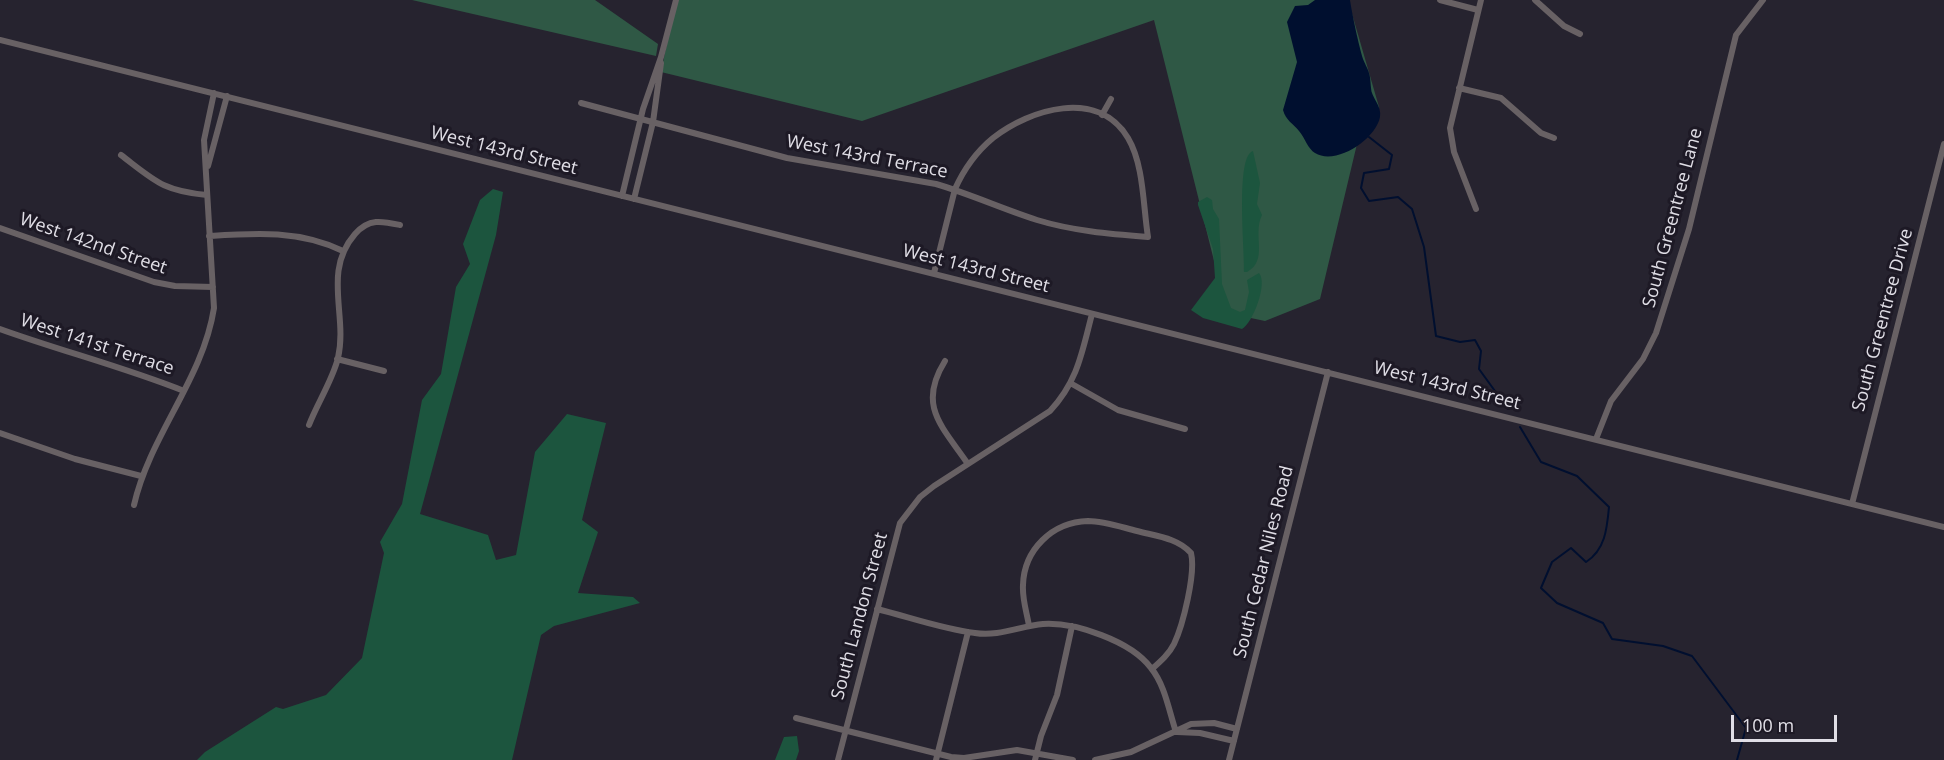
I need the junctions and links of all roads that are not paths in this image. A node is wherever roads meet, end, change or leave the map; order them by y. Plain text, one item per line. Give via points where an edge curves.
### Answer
1 (676, 0) edge
2 (1440, 0) edge
3 (1481, 0) edge
4 (1535, 0) edge
5 (1763, 0) edge
6 (1479, 10) junction
7 (1580, 34) dead end
8 (0, 40) edge
9 (661, 57) junction
10 (1459, 88) junction
11 (214, 93) junction
12 (227, 96) junction
13 (1111, 99) dead end
14 (581, 103) dead end
15 (1102, 115) junction
16 (641, 120) junction
17 (653, 122) junction
18 (1554, 138) dead end
19 (1944, 144) edge
20 (122, 155) dead end
21 (207, 172) junction
22 (955, 189) junction
23 (207, 195) junction
24 (622, 196) junction
25 (634, 199) junction
26 (1476, 209) dead end
27 (400, 225) dead end
28 (0, 228) edge
29 (209, 236) junction
30 (342, 251) junction
31 (934, 273) junction
32 (213, 287) junction
33 (1092, 314) junction
34 (0, 329) edge
35 (337, 359) junction
36 (945, 361) dead end
37 (384, 371) dead end
38 (1328, 372) junction
39 (1072, 384) junction
40 (184, 391) junction
41 (309, 425) dead end
42 (1185, 429) dead end
43 (0, 433) edge
44 (1596, 439) junction
45 (968, 464) junction
46 (141, 476) junction
47 (1852, 504) junction
48 (134, 505) dead end
49 (1944, 527) edge
50 (877, 609) junction
51 (1029, 626) junction
52 (1072, 626) junction
53 (968, 632) junction
54 (1152, 669) junction
55 (796, 718) dead end
56 (1238, 729) junction
57 (845, 730) junction
58 (1176, 732) junction
59 (1234, 741) junction
60 (1131, 752) junction
61 (1035, 756) edge
62 (936, 757) edge
63 (838, 760) edge
64 (1073, 760) edge
65 (1095, 760) edge
66 (1133, 760) edge
67 (1229, 760) edge

1 - 9 street
2 - 6 street
3 - 6 street
4 - 7 street via 1564,26
5 - 44 street, South Greentree Lane via 1736,35 1689,229 1656,333 1643,358 1611,400
6 - 10 street
8 - 11 street, West 143rd Street
9 - 16 street
9 - 17 street
10 - 18 street via 1500,99 1541,133
10 - 26 street via 1450,136
11 - 12 street, West 143rd Street
11 - 21 street via 204,133
12 - 21 street
12 - 24 street, West 143rd Street
13 - 15 street
14 - 16 street, West 143rd Terrace
15 - 22 street via 1077,107 1060,108 1018,123 976,154
15 - 22 street, West 143rd Terrace via 1121,128 1134,152 1148,237 1055,225
16 - 17 street, West 143rd Terrace
16 - 24 street
17 - 22 street, West 143rd Terrace via 787,158 913,178
17 - 25 street
19 - 47 street, South Greentree Drive
20 - 23 street via 159,185 181,193
21 - 23 street
22 - 31 street
23 - 29 street
24 - 25 street, West 143rd Street
25 - 31 street, West 143rd Street
27 - 30 street via 379,221 366,224
28 - 32 street, West 142nd Street via 154,282
29 - 30 street via 294,234
29 - 32 street
30 - 35 street
31 - 33 street, West 143rd Street
32 - 40 street via 214,308 208,338
33 - 38 street, West 143rd Street
33 - 39 street, South Landon Street
34 - 40 street, West 141st Terrace
35 - 37 street
35 - 41 street
36 - 45 street via 931,389 932,402 939,421
38 - 44 street, West 143rd Street
38 - 56 street, South Cedar Niles Road
39 - 42 street via 1118,410
39 - 45 street, South Landon Street via 1050,411
40 - 46 street
43 - 46 street
44 - 47 street, West 143rd Street
45 - 50 street, South Landon Street via 920,497 900,523
46 - 48 street
47 - 49 street, West 143rd Street
50 - 53 street
50 - 57 street, South Landon Street
51 - 52 street
51 - 53 street via 987,634
51 - 54 street via 1023,594 1024,572 1032,551 1054,531 1074,522 1098,522 1176,541 1191,553 1193,569 1174,644
52 - 54 street via 1108,639 1140,657
52 - 61 street via 1057,695
53 - 62 street
54 - 58 street
55 - 57 street
56 - 58 street via 1205,722 1191,723
56 - 59 street, South Cedar Niles Road
57 - 62 street
57 - 63 street, South Landon Street
58 - 59 street
58 - 60 street
59 - 67 street, South Cedar Niles Road
60 - 65 street
60 - 66 street
61 - 62 street via 1005,750 964,758
61 - 64 street

